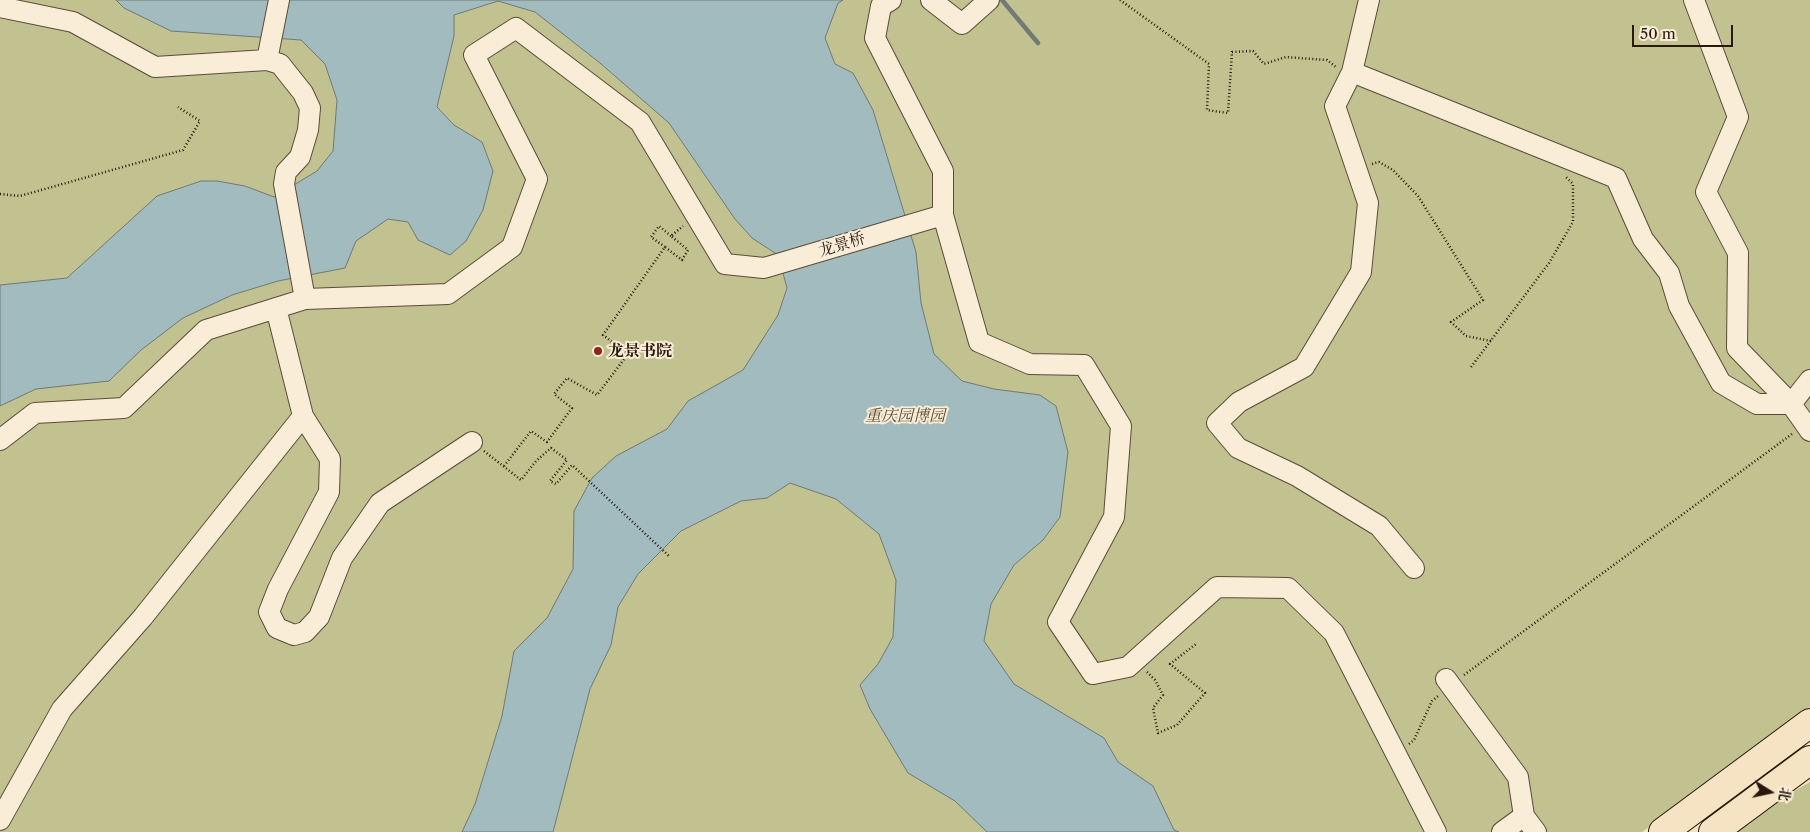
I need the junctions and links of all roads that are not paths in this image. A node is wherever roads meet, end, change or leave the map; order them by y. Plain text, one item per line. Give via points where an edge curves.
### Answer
1 (279, 0) edge
2 (931, 0) edge
3 (1369, 0) edge
4 (1694, 0) edge
5 (883, 2) edge
6 (984, 4) edge
7 (0, 7) edge
8 (269, 53) junction
9 (1350, 75) junction
10 (942, 215) junction
11 (304, 290) junction
12 (276, 308) junction
13 (1810, 380) edge
14 (1791, 404) junction
15 (303, 416) junction
16 (1808, 428) edge
17 (0, 440) edge
18 (472, 442) road end
19 (1414, 568) dead end
20 (1448, 682) road end
21 (1810, 723) edge
22 (1810, 760) edge
23 (1524, 816) junction
24 (0, 820) edge
25 (1436, 832) edge
26 (1502, 832) edge
27 (1536, 832) edge
28 (1663, 832) edge
29 (1713, 832) edge

1 - 8 lane
2 - 6 lane via 962,24
3 - 9 lane
4 - 14 lane via 1738,117 1706,192 1738,252 1737,348
5 - 10 lane via 875,38 943,171
7 - 8 lane via 73,22 155,67
8 - 11 lane via 303,93 310,108 300,157 286,172 284,184
9 - 14 lane via 1616,178 1643,239 1670,273 1679,306 1721,383 1757,404
9 - 19 lane via 1335,106 1368,203 1362,272 1304,367 1238,402 1216,423 1238,448 1297,476 1379,526
10 - 11 lane, 龙景桥 via 764,268 725,264 640,122 516,28 474,55 538,179 512,247 448,294
10 - 25 lane via 979,342 1030,364 1084,365 1121,426 1114,517 1058,622 1093,674 1128,667 1217,587 1288,588 1334,633
11 - 12 lane
12 - 15 lane
12 - 17 lane via 206,330 124,408 35,412
13 - 14 lane
14 - 16 lane
15 - 18 lane via 330,459 329,492 278,590 270,612 276,628 294,634 305,632 319,617 342,558 380,504
15 - 24 lane via 144,617 62,709
20 - 23 lane via 1518,777
21 - 28 highway
22 - 29 highway
23 - 26 lane
23 - 27 lane

